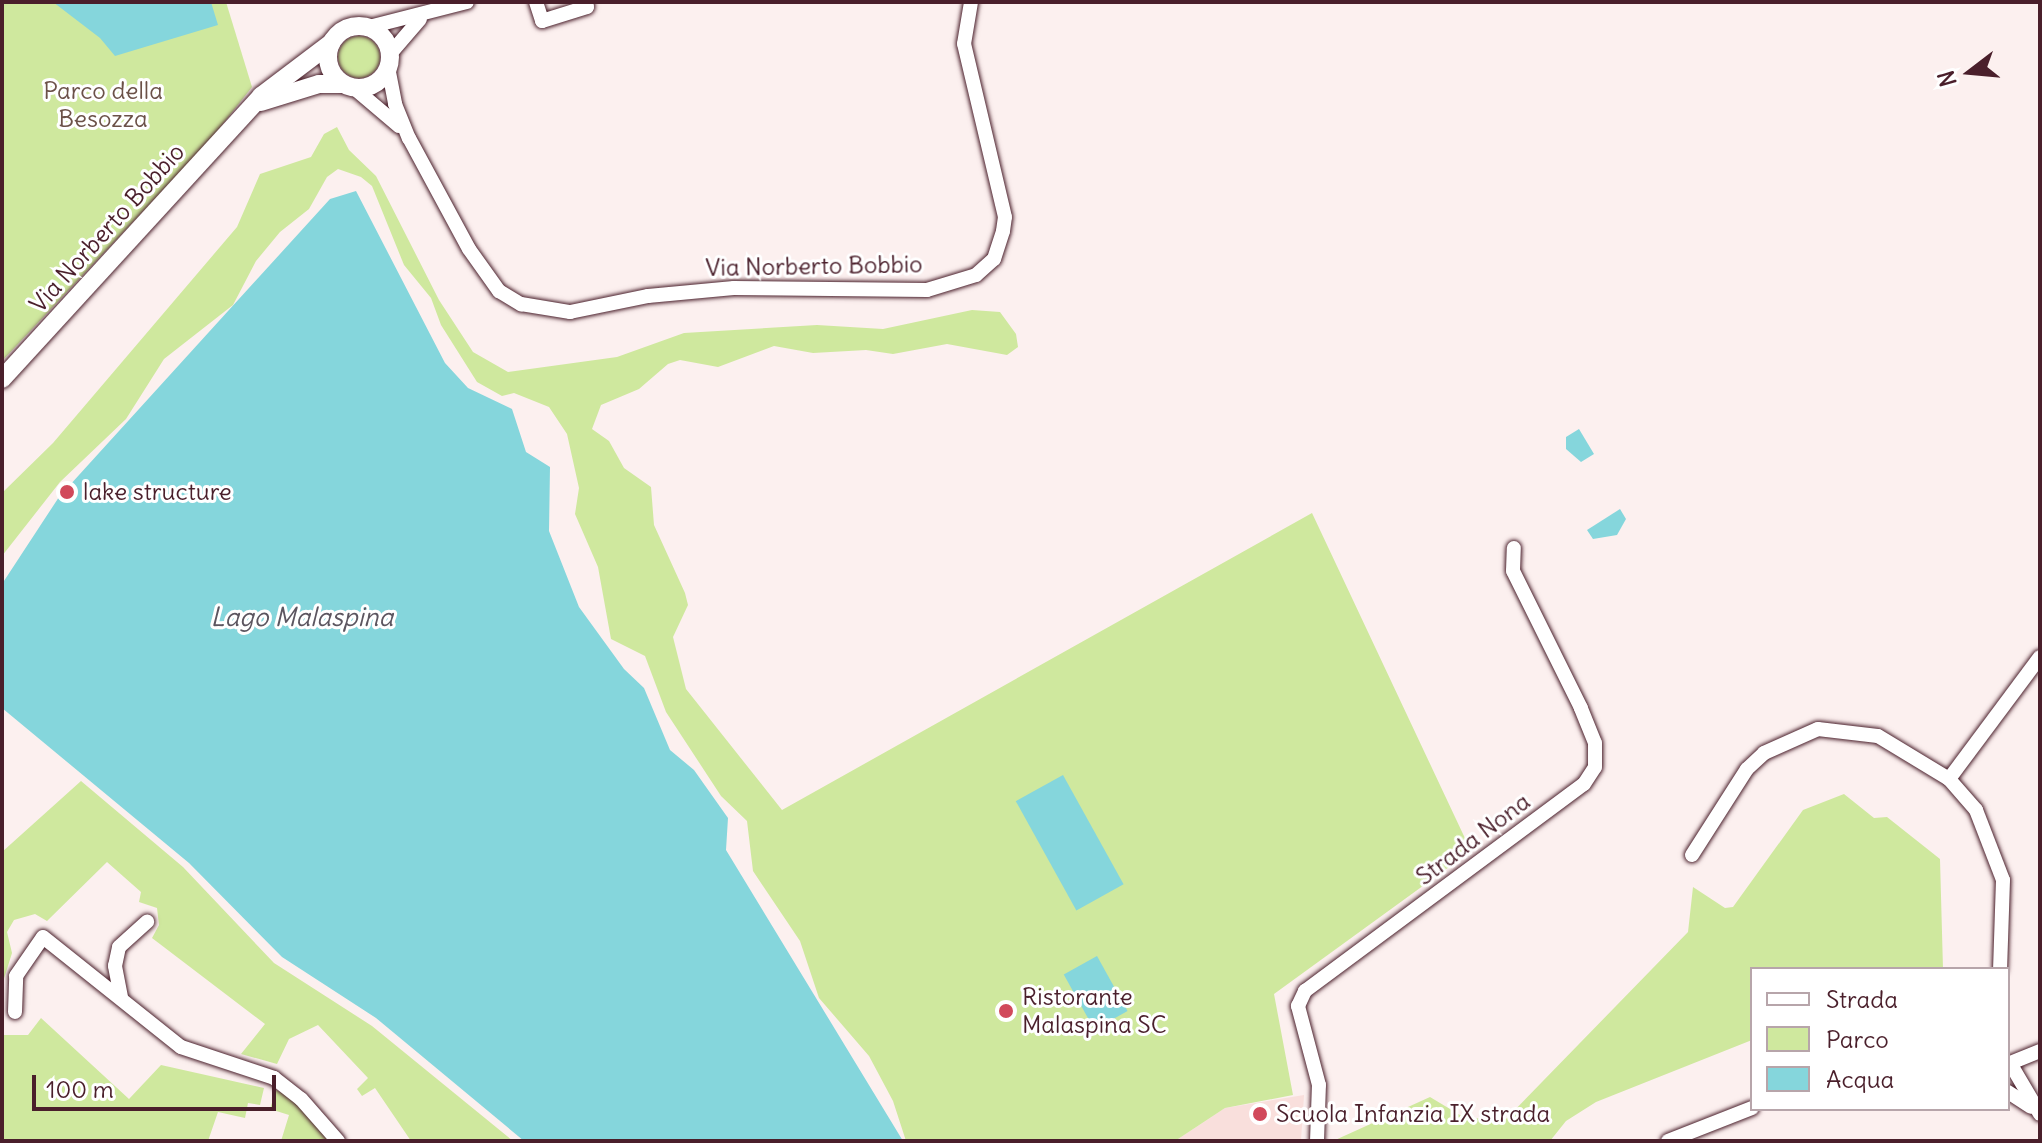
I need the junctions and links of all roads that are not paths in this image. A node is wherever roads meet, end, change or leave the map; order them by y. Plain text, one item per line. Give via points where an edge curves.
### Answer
1 (467, 2) edge
2 (536, 2) edge
3 (586, 2) edge
4 (970, 3) edge
5 (423, 16) junction
6 (369, 27) junction
7 (331, 43) junction
8 (389, 60) junction
9 (348, 86) junction
10 (248, 110) junction
11 (409, 138) junction
12 (2, 379) edge
13 (1514, 548) dead end
14 (2040, 657) edge
15 (1949, 779) junction
16 (1692, 855) dead end
17 (147, 922) dead end
18 (2000, 967) edge
19 (121, 997) junction
20 (15, 1012) dead end
21 (2040, 1051) edge
22 (2010, 1062) edge
23 (2010, 1064) edge
24 (2010, 1093) edge
25 (1750, 1109) edge
26 (2040, 1115) edge
27 (338, 1141) edge
28 (1317, 1141) edge
29 (1668, 1141) edge

1 - 5 street
2 - 3 street via 542,21 587,7
4 - 11 street, Via Norberto Bobbio via 964,44 1005,217 994,259 976,275 946,286 897,293 734,288 648,296 570,312 539,310 508,298 483,273
5 - 6 street
5 - 8 street
6 - 7 street via 349,27
6 - 8 street via 385,39
7 - 9 street via 329,66
7 - 10 street, Via Norberto Bobbio via 283,75
8 - 9 street via 378,82
8 - 11 street, Via Norberto Bobbio via 395,104
9 - 10 street, Via Norberto Bobbio via 281,93
9 - 11 street, Via Norberto Bobbio via 384,109
10 - 12 street, Via Norberto Bobbio
13 - 28 street, Strada Nona via 1518,584 1581,708 1595,743 1595,767 1584,784 1305,991 1298,1006 1319,1085
14 - 15 street
15 - 16 street via 1878,736 1846,728 1818,729 1764,753 1747,769
15 - 18 street via 1976,810 2003,880
17 - 19 street via 119,947 115,966
19 - 20 street via 43,937 16,976
19 - 27 street via 181,1047 274,1078
21 - 22 street
23 - 26 street
24 - 26 street
25 - 29 street

